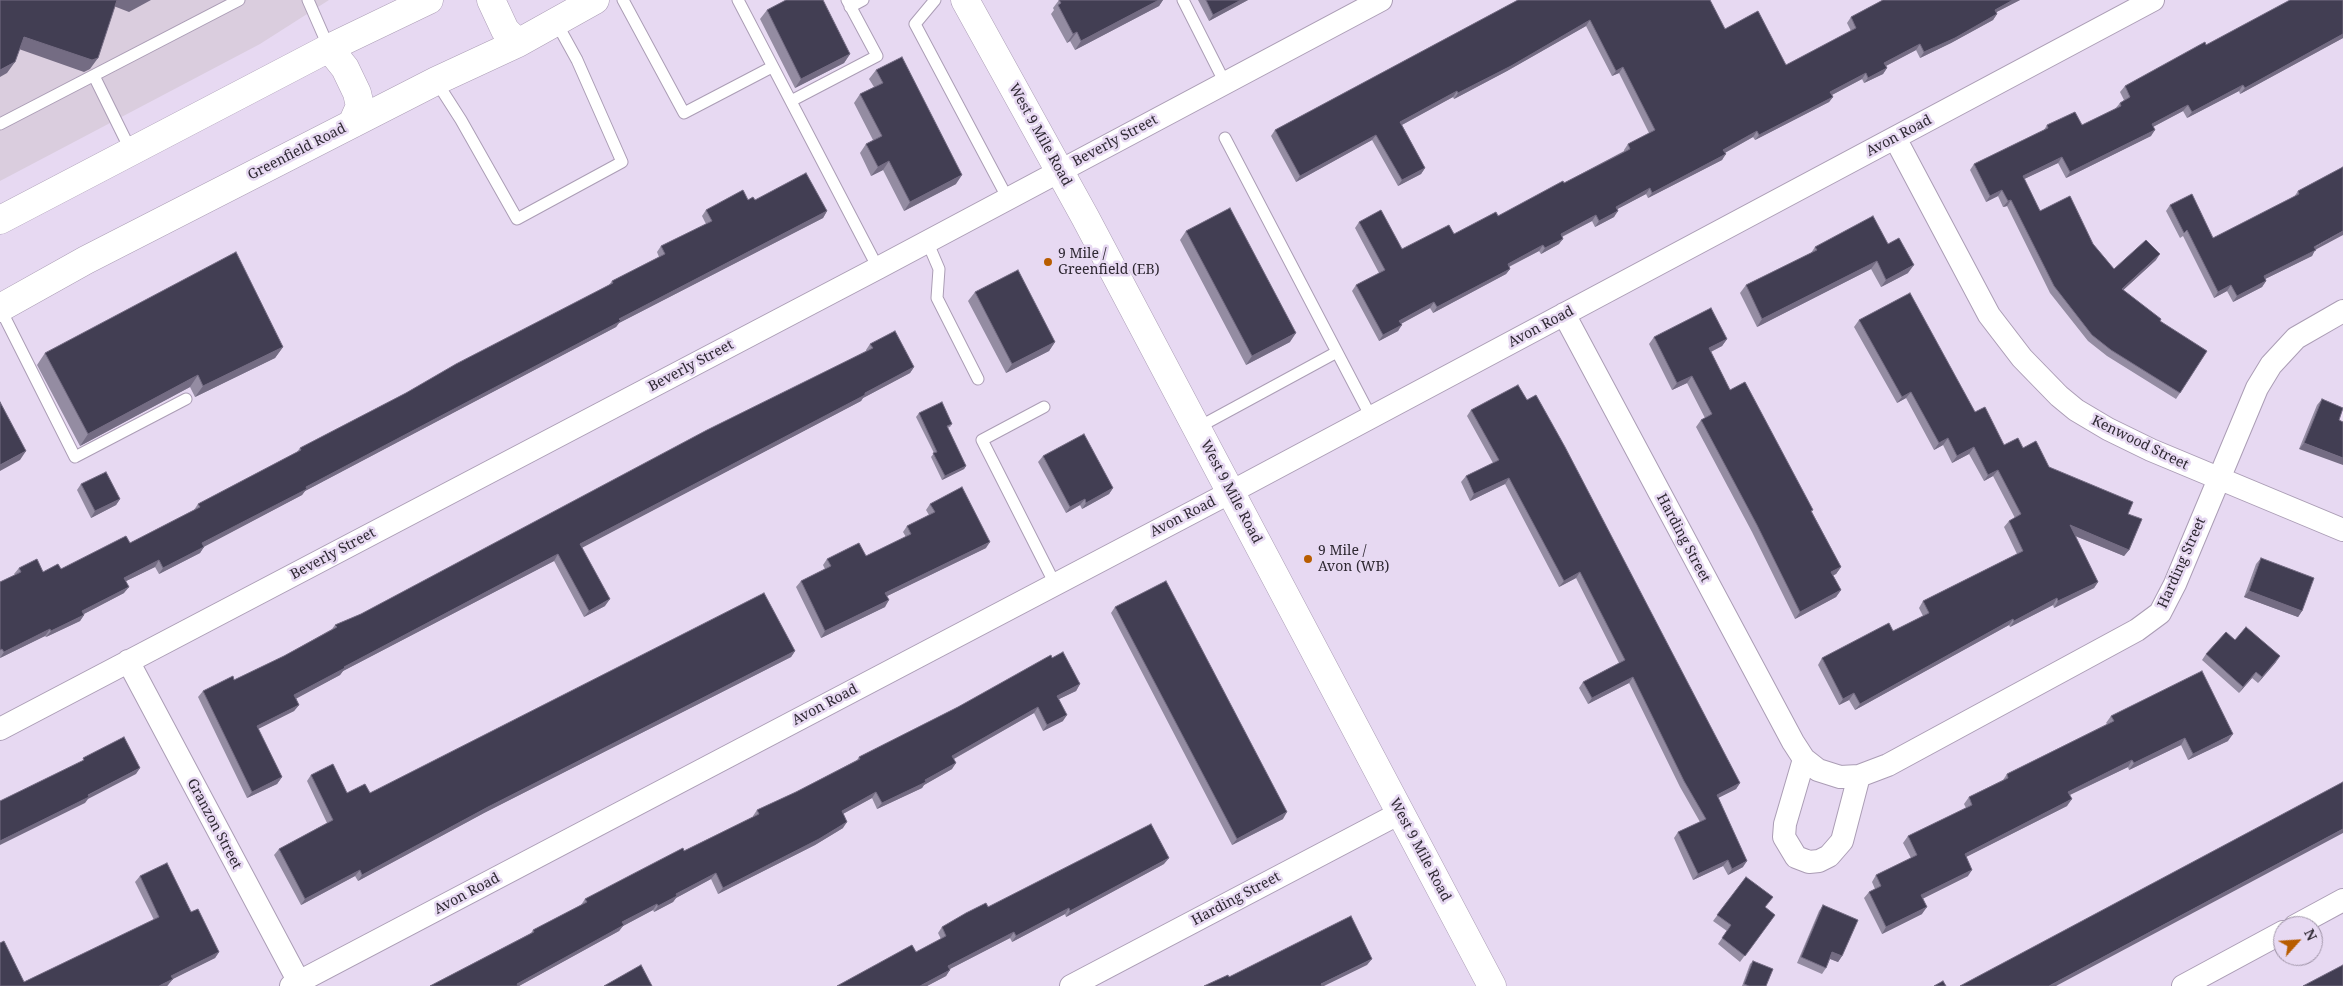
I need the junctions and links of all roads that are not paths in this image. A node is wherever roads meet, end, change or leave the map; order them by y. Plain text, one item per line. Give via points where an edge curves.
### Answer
1 (239, 0) edge
2 (308, 0) edge
3 (429, 0) edge
4 (491, 0) edge
5 (595, 0) edge
6 (622, 0) edge
7 (863, 0) edge
8 (935, 0) edge
9 (1183, 0) edge
10 (1381, 0) edge
11 (2153, 0) edge
12 (741, 1) edge
13 (967, 1) edge
14 (848, 3) edge
15 (556, 22) junction
16 (518, 43) junction
17 (329, 48) junction
18 (772, 67) junction
19 (94, 76) junction
20 (436, 81) junction
21 (1225, 83) junction
22 (791, 101) junction
23 (0, 124) edge
24 (352, 124) junction
25 (1226, 138) dead end
26 (1895, 138) junction
27 (131, 151) junction
28 (1060, 171) junction
29 (1008, 199) junction
30 (0, 220) edge
31 (927, 241) junction
32 (878, 268) junction
33 (0, 308) edge
34 (2343, 311) edge
35 (1564, 314) junction
36 (1336, 352) junction
37 (978, 379) dead end
38 (186, 399) edge
39 (1044, 407) dead end
40 (1370, 417) junction
41 (1197, 428) junction
42 (2219, 479) junction
43 (1230, 492) junction
44 (2343, 530) edge
45 (1055, 584) junction
46 (128, 661) junction
47 (0, 729) edge
48 (1804, 759) junction
49 (1858, 776) junction
50 (1400, 813) junction
51 (2343, 900) edge
52 (2313, 916) edge
53 (2273, 937) edge
54 (297, 985) edge
55 (1071, 986) edge
56 (1492, 986) edge
57 (2182, 986) edge

1 - 19 lane
2 - 17 lane
3 - 17 main road
4 - 16 main road via 505,30
5 - 15 main road, Greenfield Road
6 - 18 lane via 684,113
7 - 14 lane
8 - 29 lane via 915,24
9 - 21 lane
10 - 21 street, Beverly Street
11 - 26 street, Avon Road
12 - 18 lane
13 - 28 main road, West 9 Mile Road
14 - 22 lane via 877,56
15 - 16 main road, Greenfield Road
15 - 20 lane via 577,60 622,162 517,219
16 - 20 main road, Greenfield Road
17 - 24 main road via 345,68 357,93 360,106
17 - 27 main road
18 - 22 lane
19 - 23 lane
19 - 27 lane
20 - 24 main road, Greenfield Road
21 - 28 street, Beverly Street
22 - 32 lane
24 - 33 main road, Greenfield Road via 86,260
25 - 36 lane
26 - 35 street, Avon Road
26 - 42 street, Kenwood Street via 1981,300 2033,371 2076,410 2108,429
27 - 30 main road
28 - 29 street, Beverly Street
28 - 41 main road, West 9 Mile Road
29 - 31 street, Beverly Street
31 - 32 street, Beverly Street
31 - 37 lane via 939,269 936,298
32 - 46 street, Beverly Street
33 - 38 lane via 75,457
34 - 42 street, Harding Street via 2296,338 2271,365 2251,401
35 - 40 street, Avon Road
35 - 48 street, Harding Street
36 - 40 lane
36 - 41 lane
39 - 45 lane via 982,440
40 - 43 street, Avon Road
41 - 43 main road, West 9 Mile Road
42 - 44 street, Kenwood Street
42 - 49 street, Harding Street via 2166,602 2149,623 1888,765
43 - 45 street, Avon Road
43 - 50 main road, West 9 Mile Road
45 - 54 street, Avon Road
46 - 47 street, Beverly Street
46 - 54 street, Granzon Street
48 - 49 street, Harding Street via 1818,770 1830,774
48 - 49 street via 1784,837 1796,856 1809,862 1829,856 1842,841
50 - 55 street, Harding Street
50 - 56 main road, West 9 Mile Road
51 - 52 street
53 - 57 street

